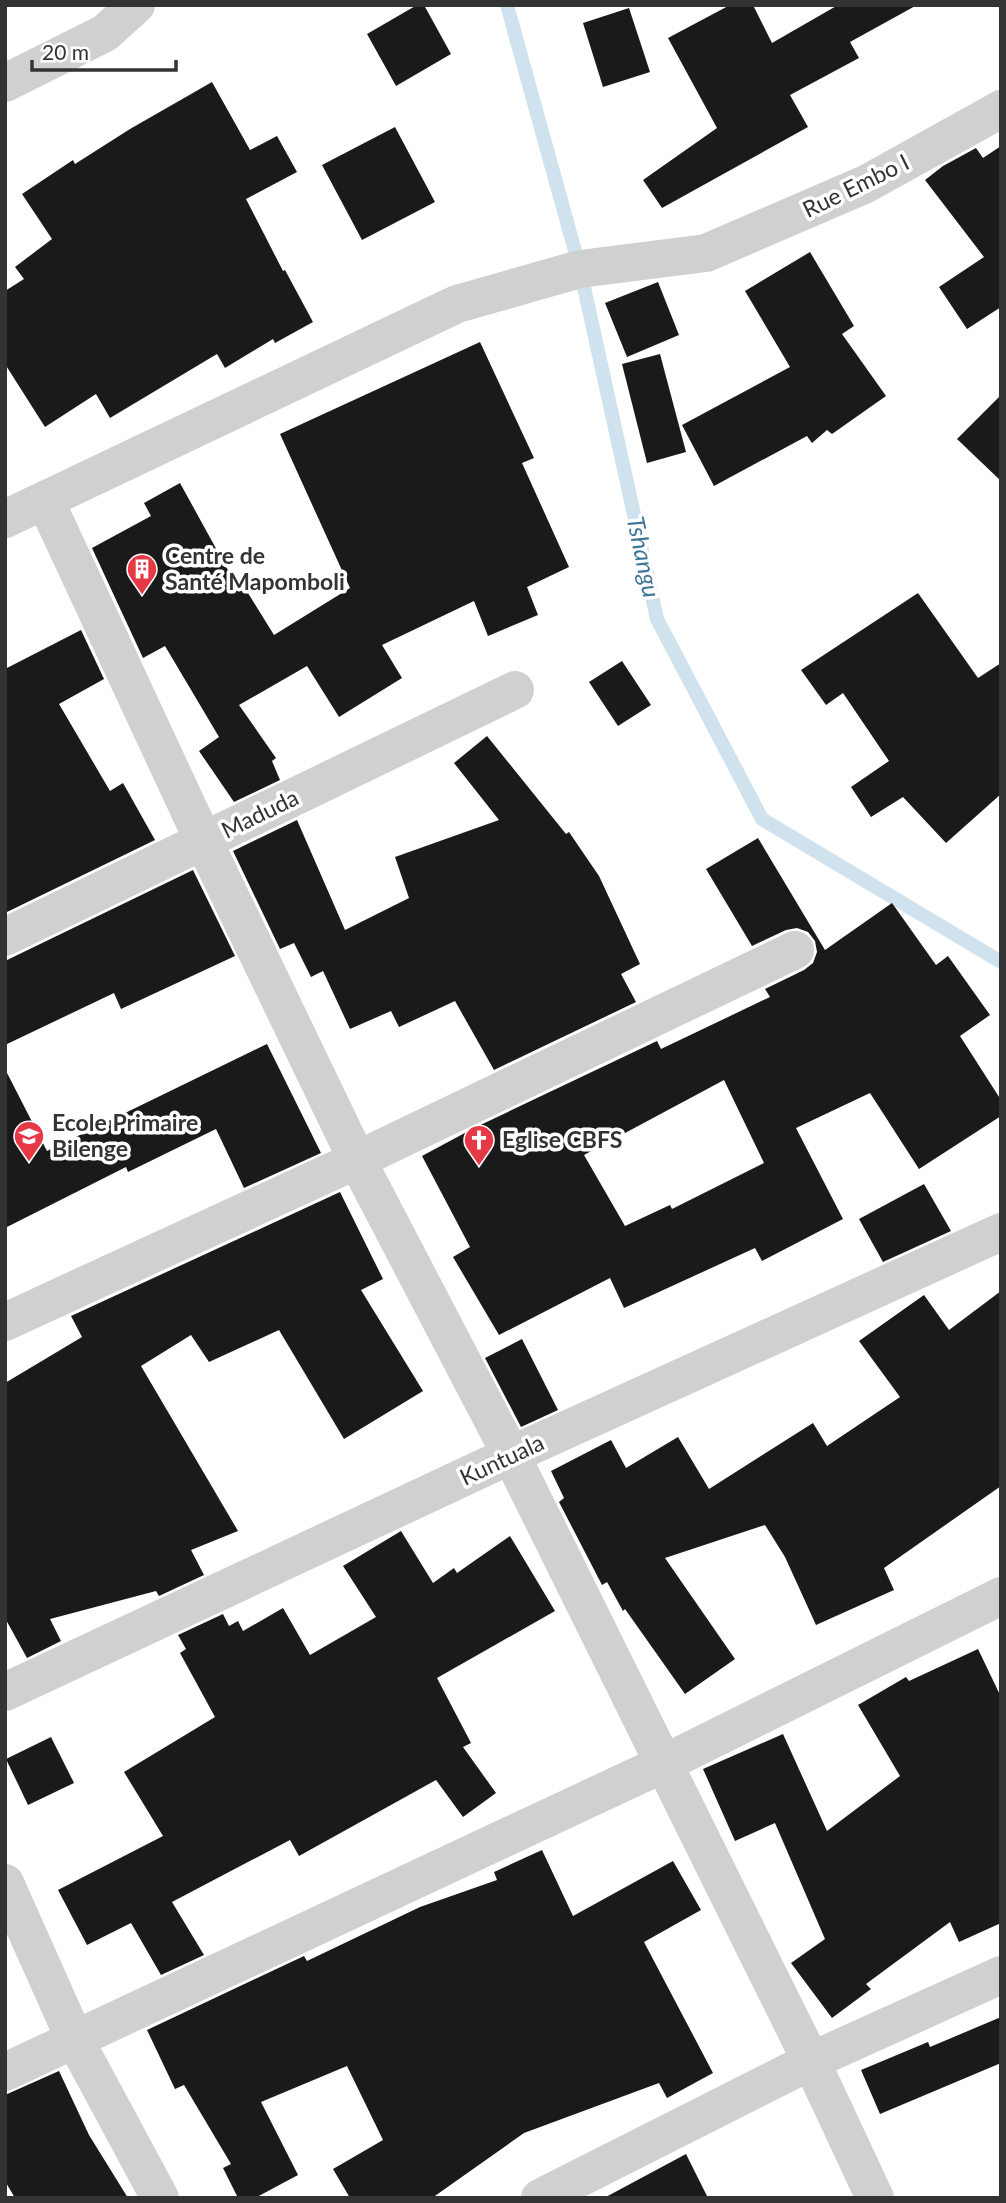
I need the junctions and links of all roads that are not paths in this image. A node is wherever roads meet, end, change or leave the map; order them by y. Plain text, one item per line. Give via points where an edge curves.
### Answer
1 (136, 5) edge
2 (5, 83) edge
3 (1001, 109) edge
4 (45, 500) junction
5 (5, 519) edge
6 (515, 690) dead end
7 (204, 842) junction
8 (5, 937) edge
9 (795, 950) dead end
10 (357, 1160) junction
11 (1001, 1232) edge
12 (5, 1322) edge
13 (511, 1455) junction
14 (1001, 1596) edge
15 (5, 1692) edge
16 (665, 1763) junction
17 (5, 1883) edge
18 (1001, 1975) edge
19 (75, 2040) junction
20 (811, 2061) junction
21 (5, 2072) edge
22 (160, 2198) edge
23 (540, 2198) edge
24 (875, 2198) edge

1 - 2 street via 105,33
3 - 4 street, Rue Embo I via 866,184 706,253 580,269 457,304
4 - 5 street, Rue Embo I
4 - 7 street
6 - 7 street, Maduda
7 - 8 street, Maduda
7 - 10 street
9 - 10 street
10 - 12 street
10 - 13 street
11 - 13 street, Kuntuala
13 - 15 street, Kuntuala
13 - 16 street
14 - 16 street
16 - 19 street
16 - 20 street
17 - 19 street
18 - 20 street
19 - 21 street
19 - 22 street
20 - 23 street
20 - 24 street

